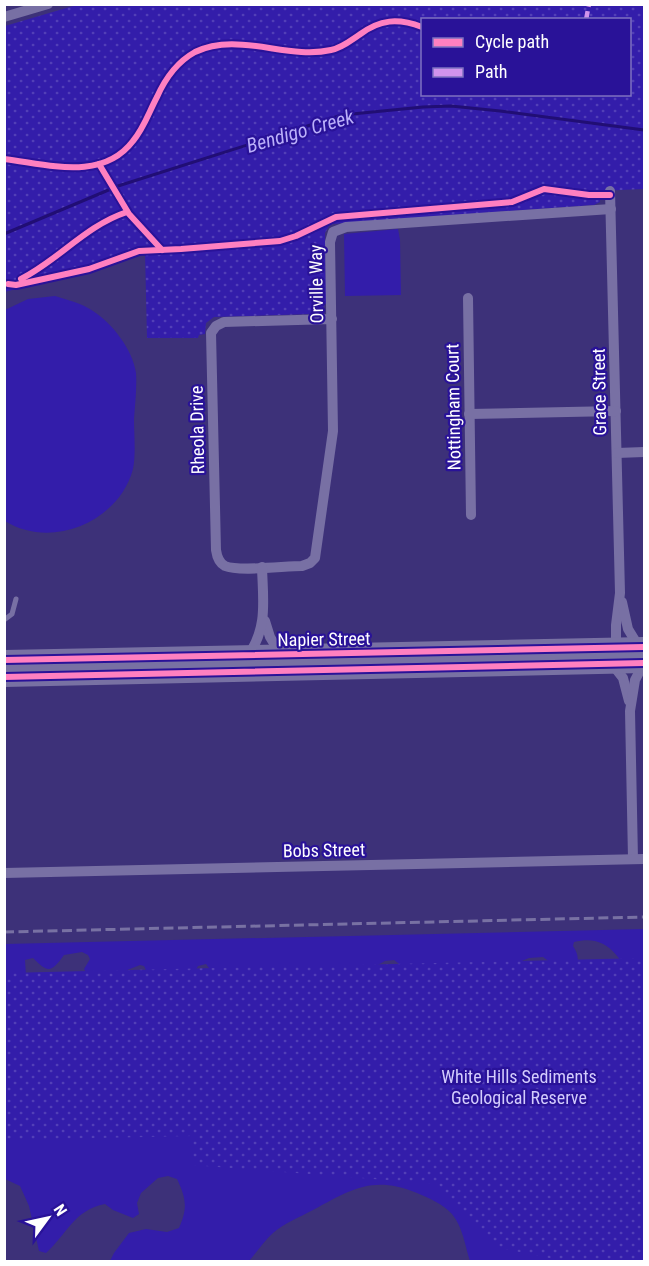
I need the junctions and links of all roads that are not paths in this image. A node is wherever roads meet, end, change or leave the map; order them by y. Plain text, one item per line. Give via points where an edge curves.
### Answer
1 (48, 4) edge
2 (4, 17) edge
3 (610, 191) dead end
4 (611, 209) junction
5 (468, 298) dead end
6 (332, 319) junction
7 (616, 411) junction
8 (469, 414) junction
9 (645, 452) edge
10 (616, 453) junction
11 (471, 515) dead end
12 (262, 567) junction
13 (620, 593) junction
14 (16, 599) dead end
15 (264, 612) junction
16 (4, 620) edge
17 (281, 655) junction
18 (643, 655) edge
19 (248, 656) junction
20 (614, 656) junction
21 (179, 657) junction
22 (4, 660) edge
23 (261, 671) junction
24 (4, 677) edge
25 (630, 711) junction
26 (633, 859) junction
27 (645, 859) edge
28 (4, 873) edge

1 - 2 street
3 - 4 street, Grace Street
4 - 6 street, Orville Way via 340,228 333,232 330,242
4 - 7 street, Grace Street
5 - 8 street, Nottingham Court
6 - 12 street, Orville Way via 333,431 317,552 306,565
6 - 12 street, Rheola Drive via 225,322 211,333 217,556 226,567
7 - 8 street
7 - 10 street, Grace Street
8 - 11 street, Nottingham Court
9 - 10 street
10 - 13 street, Grace Street
12 - 15 street
13 - 18 street, Grace Street via 628,629
13 - 20 street, Grace Street
14 - 16 lane via 12,614
15 - 17 street via 270,637
15 - 19 street via 261,632
17 - 19 highway, Napier Street
17 - 20 highway, Napier Street
18 - 20 highway, Napier Street
18 - 25 street, Grace Street
19 - 21 highway, Napier Street
20 - 23 highway, Napier Street
20 - 25 street, Grace Street
21 - 22 highway, Napier Street
21 - 23 highway via 256,663
23 - 24 highway, Napier Street
25 - 26 street, Grace Street
26 - 27 street, Bobs Street
26 - 28 street, Bobs Street

